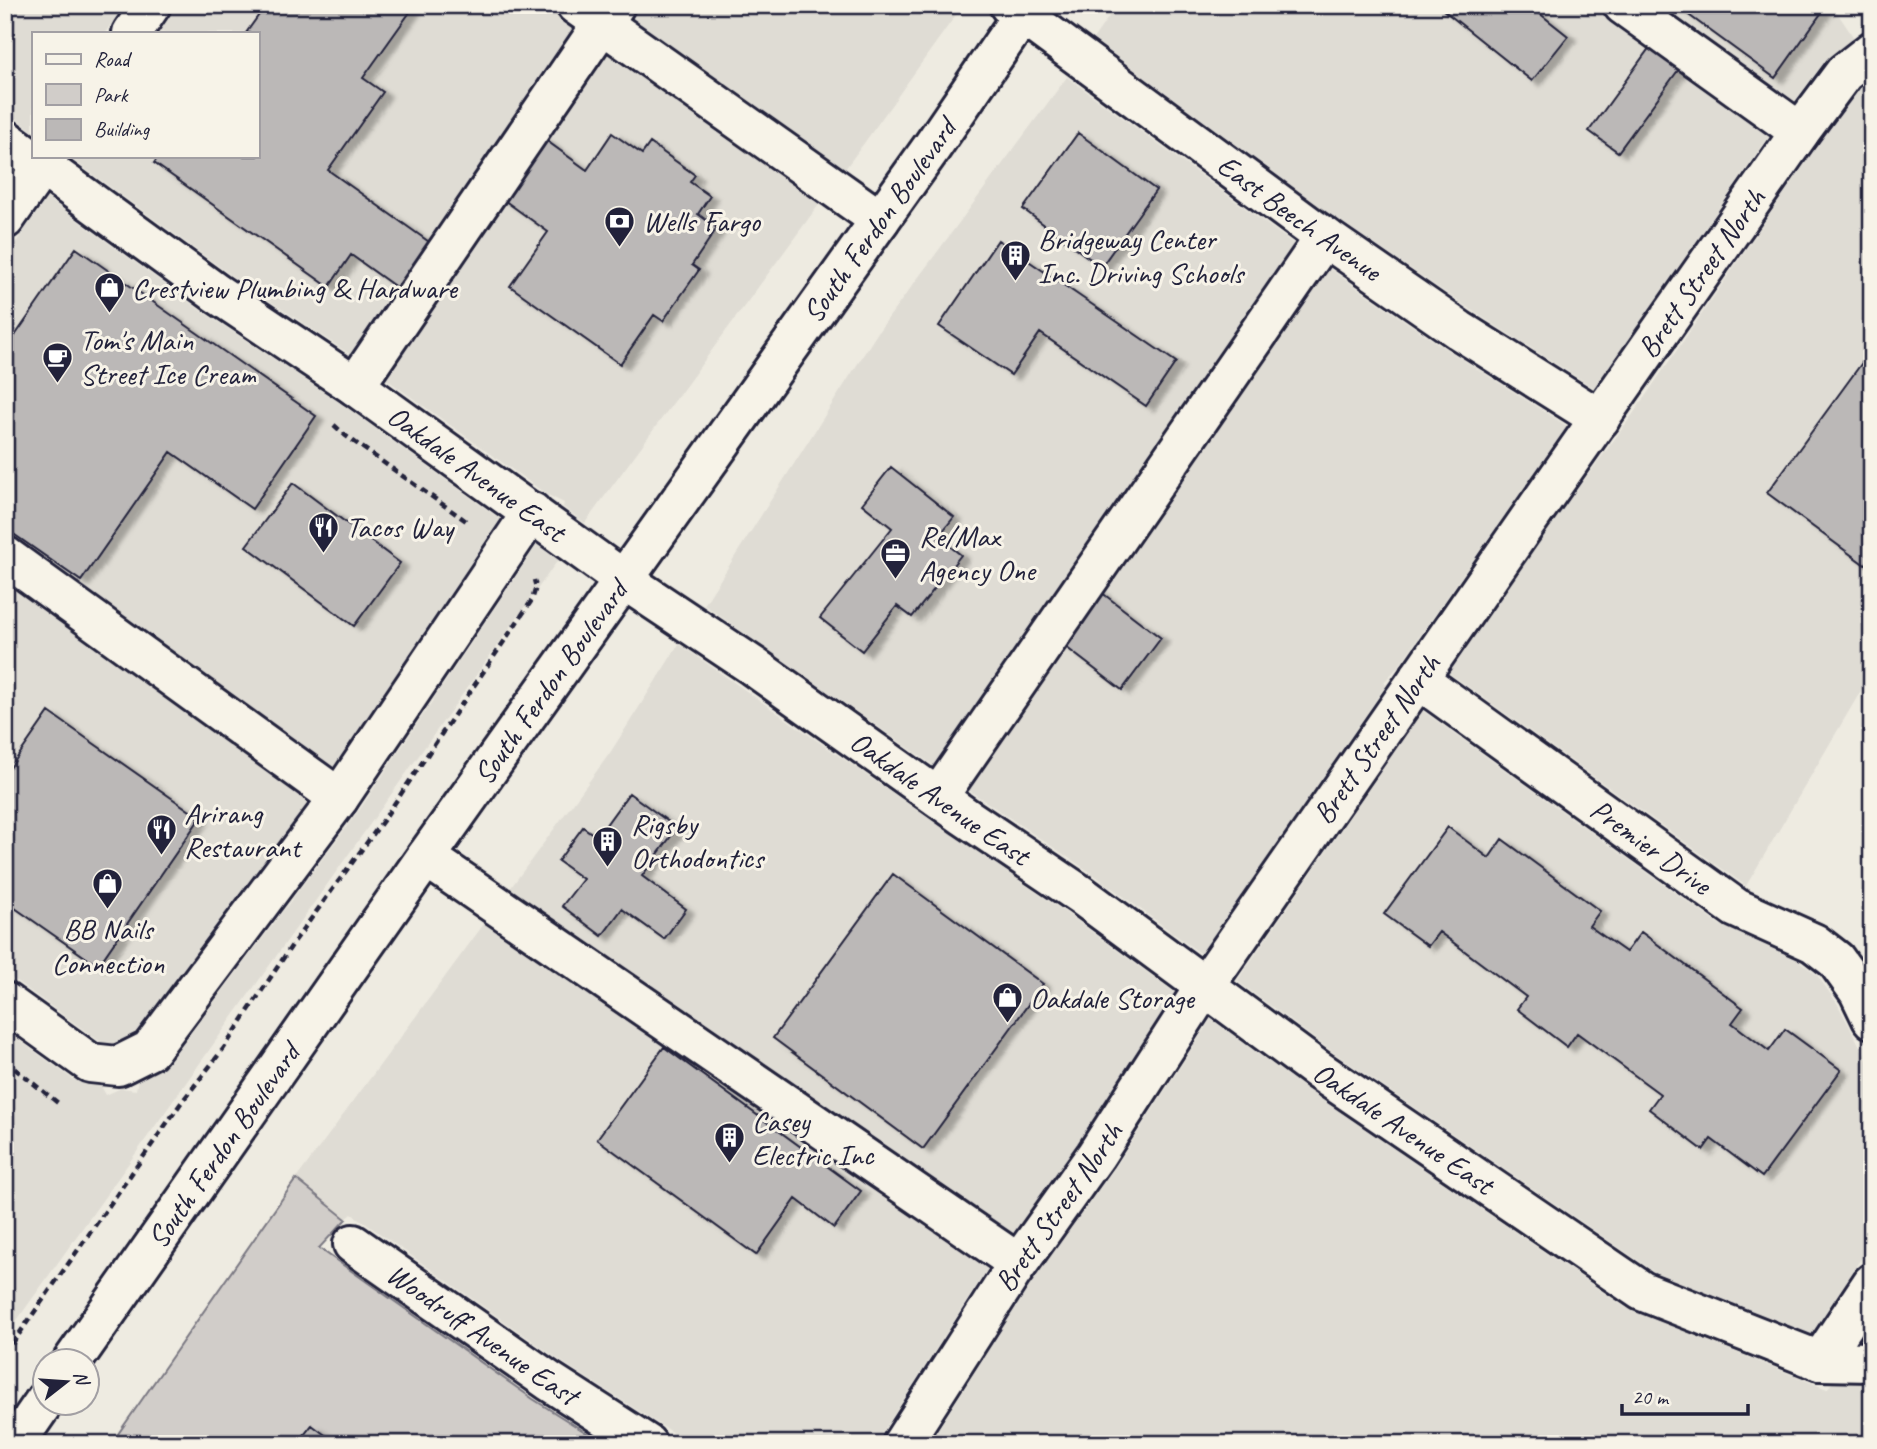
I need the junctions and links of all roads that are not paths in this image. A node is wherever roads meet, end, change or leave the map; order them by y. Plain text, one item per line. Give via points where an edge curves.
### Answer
1 (151, 5) edge
2 (1623, 5) edge
3 (1020, 9) edge
4 (597, 12) edge
5 (133, 32) edge
6 (1872, 51) edge
7 (1800, 132) junction
8 (5, 139) edge
9 (32, 154) edge
10 (45, 161) edge
11 (5, 219) edge
12 (880, 220) junction
13 (1325, 237) junction
14 (355, 386) junction
15 (1600, 419) junction
16 (532, 512) junction
17 (5, 556) edge
18 (624, 580) junction
19 (1418, 679) junction
20 (938, 797) junction
21 (340, 798) junction
22 (426, 857) junction
23 (1205, 986) junction
24 (5, 1002) edge
25 (1872, 1019) edge
26 (353, 1244) dead end
27 (1018, 1263) junction
28 (1872, 1283) edge
29 (82, 1348) edge
30 (1820, 1361) junction
31 (1872, 1362) edge
32 (33, 1418) edge
33 (15, 1444) edge
34 (647, 1444) edge
35 (902, 1444) edge

1 - 5 street
2 - 7 street
3 - 12 street, South Ferdon Boulevard
3 - 13 street, East Beech Avenue
4 - 12 street
4 - 14 street
6 - 7 street, Brett Street North via 1844,73
7 - 15 street, Brett Street North
8 - 9 street, Oakdale Avenue East
10 - 11 street
10 - 14 street, Oakdale Avenue East via 216,293
12 - 18 street, South Ferdon Boulevard
13 - 15 street, East Beech Avenue via 1459,330
13 - 20 street
14 - 16 street, Oakdale Avenue East
15 - 19 street, Brett Street North
16 - 18 street, Oakdale Avenue East
16 - 21 street
17 - 21 street
18 - 20 street, Oakdale Avenue East
18 - 22 street, South Ferdon Boulevard
19 - 23 street, Brett Street North
19 - 25 street, Premier Drive via 1737,908 1814,943 1836,960
20 - 23 street, Oakdale Avenue East
21 - 24 street via 150,1050 118,1066 90,1063
22 - 27 street
22 - 29 street, South Ferdon Boulevard
23 - 27 street, Brett Street North via 1096,1155
23 - 30 street, Oakdale Avenue East via 1318,1070 1642,1291
26 - 34 street, Woodruff Avenue East
27 - 35 street, Brett Street North
28 - 30 street
30 - 31 street, Oakdale Avenue East
32 - 33 street

